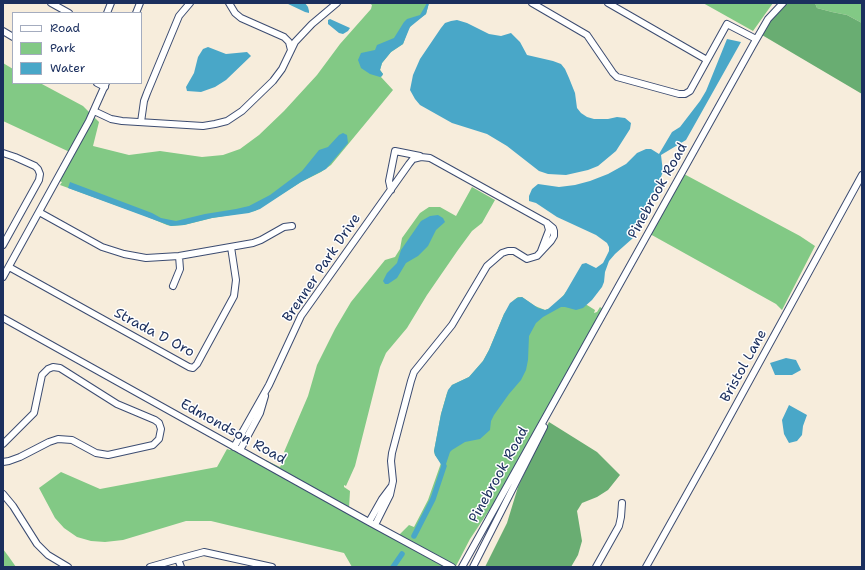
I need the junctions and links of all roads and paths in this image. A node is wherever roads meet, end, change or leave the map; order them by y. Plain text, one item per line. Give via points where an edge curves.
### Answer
1 (51, 3) edge
2 (190, 3) edge
3 (229, 3) edge
4 (336, 3) edge
5 (532, 3) edge
6 (608, 3) edge
7 (782, 3) edge
8 (67, 12) edge
9 (3, 31) edge
10 (12, 36) edge
11 (756, 39) junction
12 (291, 50) junction
13 (707, 60) junction
14 (105, 85) edge
15 (94, 111) junction
16 (141, 122) junction
17 (3, 153) edge
18 (424, 157) junction
19 (862, 175) edge
20 (391, 190) junction
21 (39, 212) junction
22 (292, 226) dead end
23 (3, 245) edge
24 (231, 247) junction
25 (179, 256) junction
26 (9, 267) junction
27 (3, 277) edge
28 (173, 286) dead end
29 (3, 318) edge
30 (269, 384) junction
31 (558, 395) junction
32 (3, 444) edge
33 (234, 447) junction
34 (240, 450) junction
35 (3, 462) edge
36 (3, 494) edge
37 (622, 503) dead end
38 (372, 524) junction
39 (178, 559) junction
40 (68, 567) edge
41 (150, 567) edge
42 (181, 567) edge
43 (272, 567) edge
44 (452, 567) edge
45 (462, 567) edge
46 (473, 567) edge
47 (596, 567) edge
48 (646, 567) edge

1 - 8 street
2 - 16 street via 179,16 162,56 144,101
3 - 12 street via 232,15 284,37 289,42
4 - 12 street via 306,29
5 - 13 street via 587,35 613,73 620,78 685,94 690,91
6 - 13 street
7 - 11 street, Pinebrook Road
9 - 10 street
11 - 13 street via 727,24
11 - 31 street, Pinebrook Road
12 - 16 street via 273,81 242,111 227,121 202,126
14 - 15 street
15 - 16 street via 117,121
15 - 21 street
17 - 23 street via 35,166 40,174
18 - 20 street, Brenner Park Drive via 411,161
18 - 20 street via 395,151 389,181
18 - 38 street via 547,223 553,228 554,234 536,257 527,258 509,250 490,262 452,325 417,368 411,381 392,453 392,485 382,499
19 - 48 street, Bristol Lane
20 - 30 street, Brenner Park Drive via 301,316
21 - 25 street via 110,250 146,258
21 - 26 street
22 - 24 street via 284,227 258,242
24 - 25 street
24 - 26 street, Strada D Oro via 236,280 234,296 193,369
25 - 28 street via 180,268
26 - 27 street
29 - 33 street, Edmondson Road
30 - 33 street, Brenner Park Drive
30 - 34 street, Brenner Park Drive via 260,413
31 - 45 street, Pinebrook Road
31 - 46 street, Pinebrook Road via 536,445
32 - 35 street via 34,413 42,375 53,367 60,368 117,404 156,420 161,429 159,439 153,445 108,455 96,454 72,440 58,439
33 - 34 street, Edmondson Road
34 - 38 street, Edmondson Road
36 - 40 street via 37,544 55,560
37 - 47 street via 619,526
38 - 44 street, Edmondson Road
39 - 41 street
39 - 42 street
39 - 43 street via 207,552

